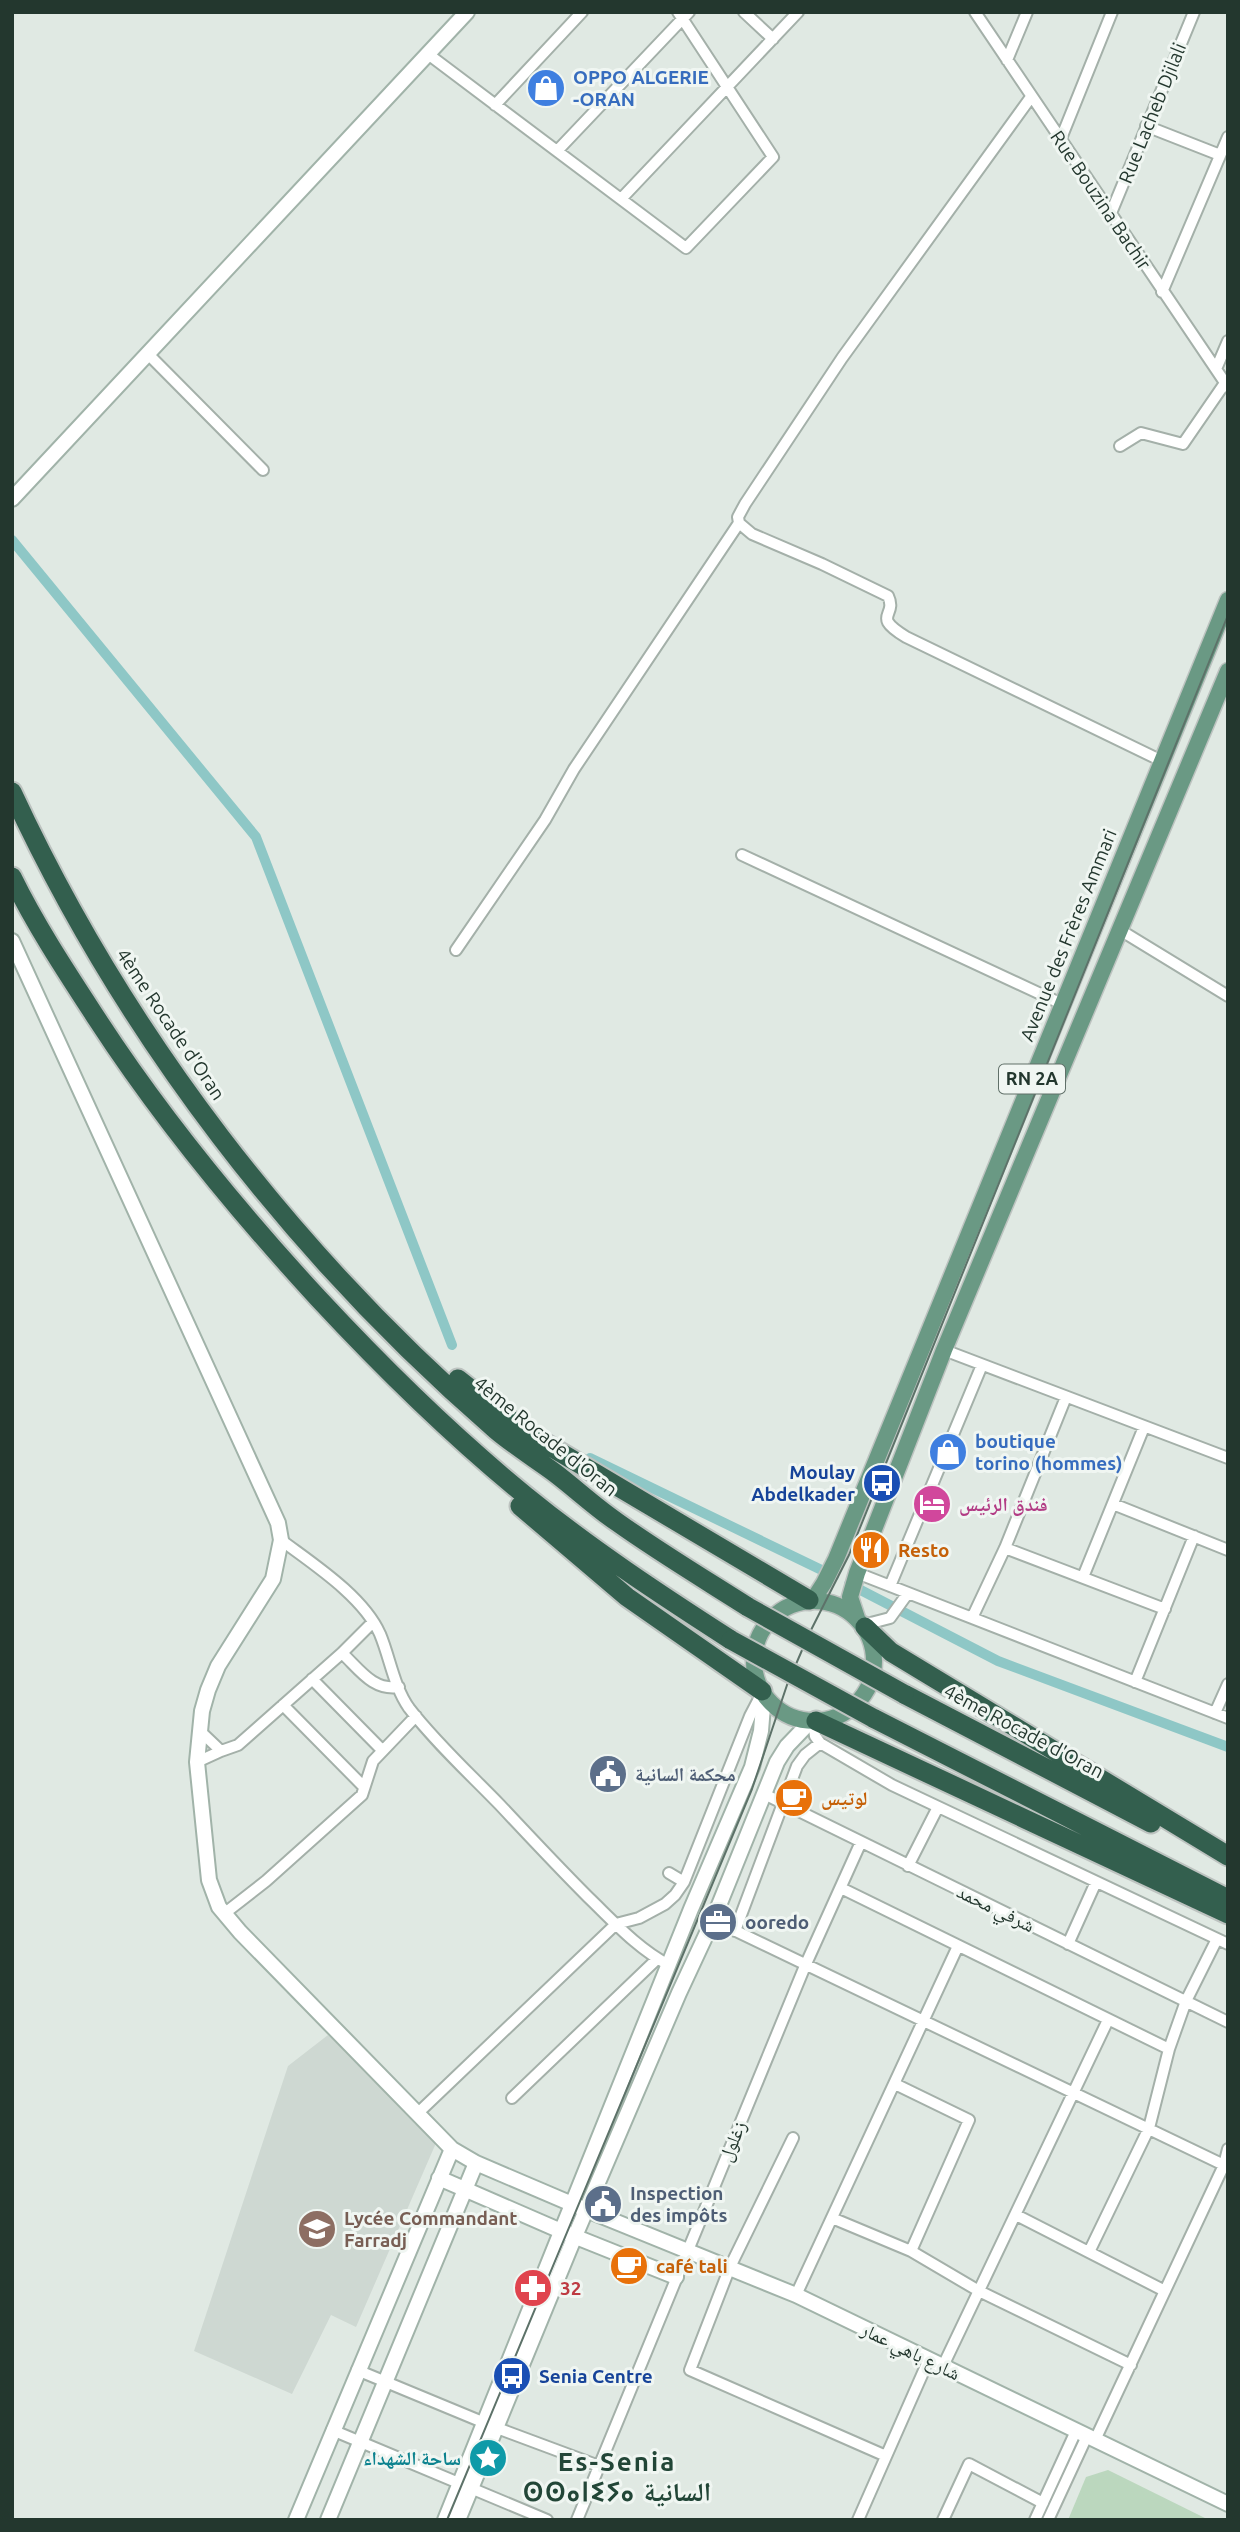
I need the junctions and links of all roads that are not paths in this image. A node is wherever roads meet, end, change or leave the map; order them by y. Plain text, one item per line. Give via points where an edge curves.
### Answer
1 (467, 12) edge
2 (582, 12) edge
3 (744, 12) edge
4 (798, 12) edge
5 (975, 12) edge
6 (1027, 12) edge
7 (1112, 12) edge
8 (1194, 12) edge
9 (683, 15) edge
10 (773, 39) junction
11 (428, 54) junction
12 (1007, 61) junction
13 (727, 88) junction
14 (1031, 97) junction
15 (495, 105) junction
16 (1146, 126) junction
17 (1228, 137) edge
18 (1060, 141) junction
19 (557, 151) junction
20 (1220, 155) junction
21 (621, 200) junction
22 (1111, 213) junction
23 (1162, 292) junction
24 (1228, 341) edge
25 (148, 354) junction
26 (1216, 369) junction
27 (1226, 385) edge
28 (1120, 446) dead end
29 (263, 470) dead end
30 (12, 499) edge
31 (739, 523) junction
32 (1228, 600) edge
33 (1228, 671) edge
34 (1162, 761) junction
35 (12, 792) edge
36 (742, 855) dead end
37 (12, 877) edge
38 (1120, 930) junction
39 (12, 941) edge
40 (456, 950) dead end
41 (1228, 996) edge
42 (1062, 1004) junction
43 (344, 1283) junction
44 (944, 1350) junction
45 (377, 1361) junction
46 (982, 1364) junction
47 (1066, 1396) junction
48 (1144, 1427) junction
49 (1228, 1458) edge
50 (1113, 1504) junction
51 (1194, 1536) junction
52 (281, 1540) junction
53 (1005, 1548) junction
54 (1228, 1550) edge
55 (857, 1573) junction
56 (1083, 1577) junction
57 (890, 1586) junction
58 (908, 1593) junction
59 (811, 1600) junction
60 (1165, 1609) junction
61 (972, 1618) junction
62 (372, 1623) junction
63 (862, 1624) junction
64 (342, 1653) junction
65 (313, 1679) junction
66 (1135, 1682) junction
67 (1228, 1684) edge
68 (399, 1687) junction
69 (763, 1692) junction
70 (283, 1705) junction
71 (1215, 1713) junction
72 (416, 1716) junction
73 (1228, 1718) edge
74 (813, 1721) junction
75 (200, 1731) junction
76 (820, 1743) junction
77 (382, 1750) junction
78 (220, 1751) junction
79 (197, 1762) junction
80 (364, 1787) junction
81 (764, 1794) junction
82 (781, 1803) junction
83 (938, 1807) junction
84 (861, 1842) junction
85 (1228, 1858) edge
86 (908, 1866) junction
87 (669, 1873) dead end
88 (684, 1882) junction
89 (1096, 1882) junction
90 (841, 1888) junction
91 (1228, 1899) edge
92 (225, 1913) junction
93 (1228, 1914) edge
94 (713, 1920) junction
95 (616, 1924) junction
96 (735, 1931) junction
97 (1222, 1942) edge
98 (1068, 1944) junction
99 (958, 1946) junction
100 (663, 1962) junction
101 (806, 1966) junction
102 (1186, 2001) junction
103 (1108, 2020) junction
104 (925, 2021) junction
105 (1228, 2022) edge
106 (1169, 2049) junction
107 (895, 2084) junction
108 (1075, 2092) junction
109 (512, 2098) dead end
110 (418, 2113) junction
111 (1149, 2128) junction
112 (793, 2138) dead end
113 (452, 2149) junction
114 (1228, 2149) edge
115 (476, 2163) junction
116 (1226, 2166) edge
117 (439, 2178) junction
118 (465, 2189) junction
119 (572, 2204) junction
120 (588, 2209) junction
121 (1016, 2215) junction
122 (832, 2218) junction
123 (568, 2234) junction
124 (687, 2249) junction
125 (911, 2251) junction
126 (1089, 2252) junction
127 (730, 2267) junction
128 (676, 2277) junction
129 (979, 2291) junction
130 (1165, 2291) junction
131 (796, 2295) junction
132 (936, 2363) junction
133 (1131, 2365) junction
134 (357, 2370) junction
135 (386, 2381) junction
136 (490, 2425) junction
137 (332, 2430) junction
138 (1086, 2436) junction
139 (359, 2440) junction
140 (886, 2456) junction
141 (599, 2466) junction
142 (466, 2485) junction
143 (1043, 2502) junction
144 (1228, 2504) edge
145 (296, 2520) edge
146 (328, 2520) edge
147 (445, 2520) edge
148 (458, 2520) edge
149 (547, 2520) edge
150 (577, 2520) edge
151 (858, 2520) edge
152 (943, 2520) edge
153 (1035, 2520) edge
154 (1048, 2520) edge

1 - 11 main road
2 - 15 street
3 - 10 street
4 - 10 street
5 - 12 street, Rue Bouzina Bachir
6 - 12 street
7 - 18 street
8 - 16 street, Rue Lacheb Djilali
9 - 13 street
9 - 19 street
10 - 13 street
11 - 15 street
11 - 25 main road
12 - 14 street, Rue Bouzina Bachir
13 - 21 street
13 - 21 street via 773,157 704,230 686,248
14 - 18 street, Rue Bouzina Bachir
14 - 31 street via 842,358 745,504
15 - 19 street
16 - 20 street
16 - 22 street, Rue Lacheb Djilali
17 - 20 street
18 - 22 street, Rue Bouzina Bachir
19 - 21 street
20 - 23 street
22 - 23 street, Rue Bouzina Bachir
23 - 26 street, Rue Bouzina Bachir
24 - 26 street
25 - 29 street
25 - 30 main road
26 - 27 street, Rue Bouzina Bachir
27 - 28 street via 1183,443 1141,433
31 - 34 street via 752,534 888,596 887,623 906,637
31 - 40 street
32 - 34 main road, Avenue des Frères Ammari / RN 2A
33 - 38 main road, RN 2A
34 - 42 main road, Avenue des Frères Ammari / RN 2A
35 - 43 highway, 4ème Rocade d'Oran via 88,939 143,1027 225,1144
36 - 42 street
37 - 45 highway via 80,992 199,1163
38 - 41 street
38 - 44 main road, RN 2A
39 - 52 main road via 278,1523
42 - 59 main road, Avenue des Frères Ammari / RN 2A via 836,1559
43 - 59 highway via 506,1418
43 - 85 highway, 4ème Rocade d'Oran, bridge via 498,1432 615,1521 748,1607 904,1694
44 - 46 street
44 - 55 main road, RN 2A
45 - 69 highway via 488,1478 566,1546 628,1597
45 - 91 highway, bridge via 529,1498 617,1564 732,1640
46 - 47 street
46 - 57 street
47 - 48 street
47 - 53 street
48 - 49 street
48 - 50 street
50 - 51 street
50 - 56 street
51 - 54 street
51 - 60 street
52 - 62 street via 335,1581
52 - 75 main road, شارع باهي عمار via 273,1579 218,1666
53 - 56 street
53 - 61 street
55 - 57 street
55 - 63 main road, RN 2A via 852,1605
56 - 60 street
57 - 58 street
58 - 61 street
58 - 63 street via 884,1621
59 - 63 main road via 832,1603
59 - 69 main road via 777,1612 757,1640 755,1675
60 - 66 street
61 - 66 street
62 - 64 street
62 - 68 street
63 - 74 main road via 874,1654 868,1688 843,1714
63 - 85 highway via 891,1652
64 - 65 street
64 - 68 street via 377,1686
65 - 70 street
65 - 77 street
66 - 71 street
67 - 71 street
68 - 72 street
69 - 74 main road via 784,1713
69 - 88 street
69 - 100 main road via 761,1731 752,1768
70 - 78 street via 238,1745
70 - 80 street
71 - 73 street
72 - 77 street
72 - 95 street
74 - 76 street
74 - 81 main road via 782,1752
74 - 93 highway
75 - 78 street
75 - 79 main road, شارع باهي عمار
76 - 82 street via 799,1761
76 - 83 street
77 - 80 street
78 - 79 street
79 - 92 main road, شارع باهي عمار via 209,1880
80 - 92 street via 362,1795
81 - 82 street, شرفي محمد
81 - 94 main road
82 - 84 street, شرفي محمد
82 - 96 street
83 - 86 street
83 - 89 street
84 - 86 street, شرفي محمد
84 - 90 street, زغلول
86 - 98 street, شرفي محمد
87 - 88 street
88 - 95 street via 665,1904
89 - 97 street
89 - 98 street
90 - 99 street
90 - 101 street, زغلول
92 - 110 main road, شارع باهي عمار
94 - 96 street
94 - 120 main road
95 - 100 street
95 - 110 street
96 - 101 street
97 - 102 street
98 - 102 street, شرفي محمد
99 - 103 street
99 - 104 street
100 - 109 street
100 - 119 main road
101 - 104 street
101 - 124 street, زغلول
102 - 105 street, شرفي محمد
102 - 106 street
103 - 106 street
103 - 108 street
104 - 107 street
104 - 108 street
106 - 111 street
107 - 122 street
107 - 125 street via 969,2120
108 - 111 street
108 - 121 street
110 - 113 main road, شارع باهي عمار
111 - 116 street
111 - 126 street
112 - 127 street
113 - 115 main road, شارع باهي عمار
113 - 117 main road
114 - 116 street
115 - 118 main road
115 - 119 main road, شارع باهي عمار
116 - 130 street
117 - 118 main road
117 - 134 main road
118 - 123 main road
118 - 135 main road
119 - 120 main road, شارع باهي عمار
119 - 123 main road
120 - 123 main road
120 - 124 main road, شارع باهي عمار
121 - 126 street
121 - 129 street
122 - 125 street
122 - 131 street
123 - 128 main road
123 - 136 main road
124 - 127 main road, شارع باهي عمار
124 - 128 street, زغلول
125 - 129 street
126 - 130 street
127 - 131 main road, شارع باهي عمار
127 - 140 street via 690,2370
128 - 141 street, زغلول
129 - 132 street
129 - 133 street
130 - 133 street
131 - 132 main road, شارع باهي عمار
132 - 138 main road, شارع باهي عمار
132 - 140 street
133 - 138 street
134 - 135 street
134 - 137 main road
135 - 136 street
135 - 139 main road
136 - 141 street
136 - 142 main road
137 - 139 street
137 - 145 main road
138 - 143 street
138 - 144 main road, شارع باهي عمار
138 - 154 street
139 - 142 street
139 - 146 main road
140 - 151 street
141 - 150 street, زغلول
142 - 147 main road
142 - 148 main road
142 - 149 street
143 - 152 street via 969,2464
143 - 153 street

